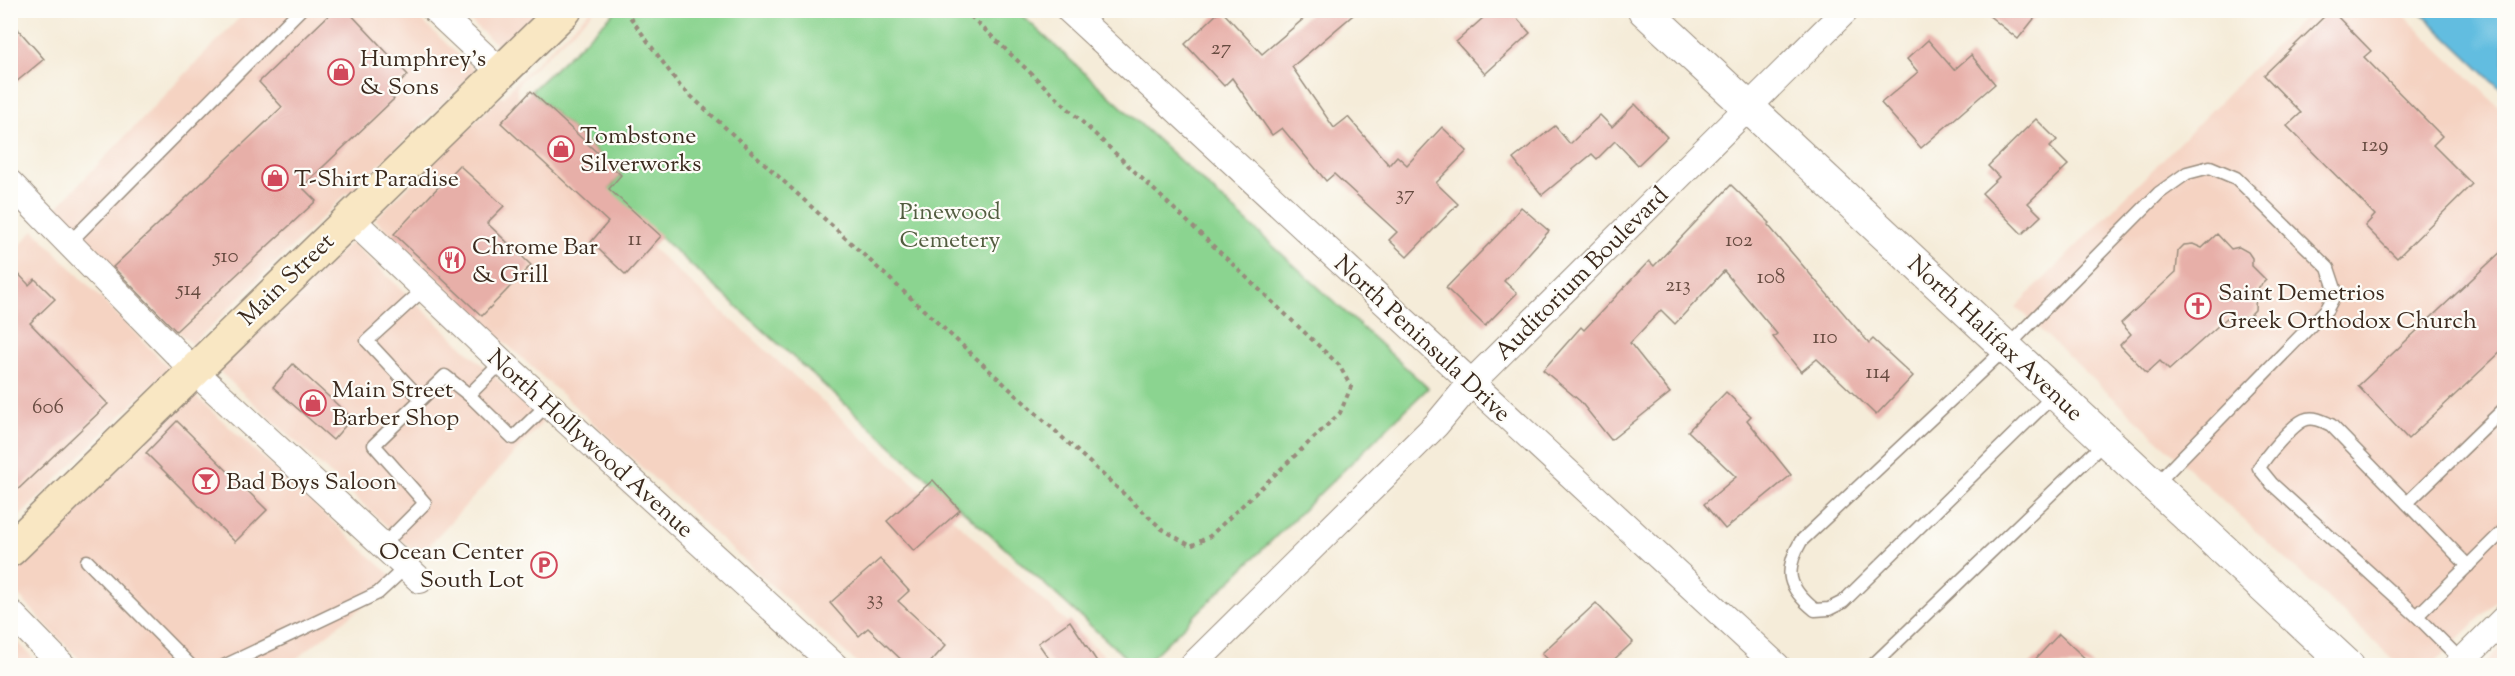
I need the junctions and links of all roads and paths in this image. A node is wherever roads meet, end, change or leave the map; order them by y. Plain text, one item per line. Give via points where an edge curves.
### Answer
1 (300, 10) edge
2 (435, 10) edge
3 (565, 10) edge
4 (625, 10) edge
5 (964, 10) edge
6 (1069, 10) edge
7 (1644, 10) edge
8 (1846, 10) edge
9 (501, 72) junction
10 (1747, 107) junction
11 (10, 183) edge
12 (350, 218) junction
13 (69, 243) junction
14 (424, 289) junction
15 (2006, 348) junction
16 (502, 362) junction
17 (193, 370) junction
18 (1471, 383) junction
19 (2055, 393) junction
20 (470, 395) junction
21 (420, 398) junction
22 (548, 404) junction
23 (2505, 410) edge
24 (2106, 441) junction
25 (2154, 486) junction
26 (2407, 503) junction
27 (2505, 530) edge
28 (382, 545) junction
29 (10, 550) edge
30 (87, 561) dead end
31 (2468, 566) junction
32 (413, 574) joint
33 (10, 612) edge
34 (2417, 616) junction
35 (2505, 619) edge
36 (2460, 663) edge
37 (63, 666) edge
38 (190, 666) edge
39 (224, 666) edge
40 (835, 666) edge
41 (1192, 666) edge
42 (1777, 666) edge
43 (1872, 666) edge
44 (2348, 666) edge

1 - 13 lane
2 - 9 street
3 - 9 main road, Main Street
4 - 5 path via 680,86 1162,529 1191,546 1210,536 1340,413 1351,387 1339,365
6 - 18 street, North Peninsula Drive
7 - 10 street, North Halifax Avenue
8 - 10 street, Auditorium Boulevard
9 - 12 main road, Main Street
10 - 15 street, North Halifax Avenue
10 - 18 street, Auditorium Boulevard
11 - 13 street
12 - 14 street, North Hollywood Avenue
12 - 17 main road, Main Street
13 - 17 street
14 - 16 street, North Hollywood Avenue
14 - 21 lane via 367,341
15 - 19 street, North Halifax Avenue
15 - 19 lane via 1801,541 1790,560 1791,581 1799,597 1815,610 1843,602
15 - 25 lane via 2159,193 2187,173 2210,167 2236,178 2328,268 2336,292 2327,309
16 - 20 lane
16 - 22 street, North Hollywood Avenue
17 - 28 street
17 - 29 main road, Main Street
18 - 41 street, Auditorium Boulevard via 1436,425
18 - 42 street, North Peninsula Drive
19 - 24 street, North Halifax Avenue
20 - 21 lane via 445,376
20 - 22 lane via 513,438
21 - 28 lane via 374,445 425,503
22 - 40 street, North Hollywood Avenue
23 - 26 lane
24 - 25 street, North Halifax Avenue
24 - 43 lane
25 - 44 street, North Halifax Avenue
26 - 31 lane
26 - 34 lane via 2331,425 2320,419 2304,420 2268,453 2259,468
27 - 31 lane
28 - 32 street
30 - 38 lane
31 - 34 lane
32 - 39 lane
33 - 37 street
34 - 36 lane
35 - 36 street

